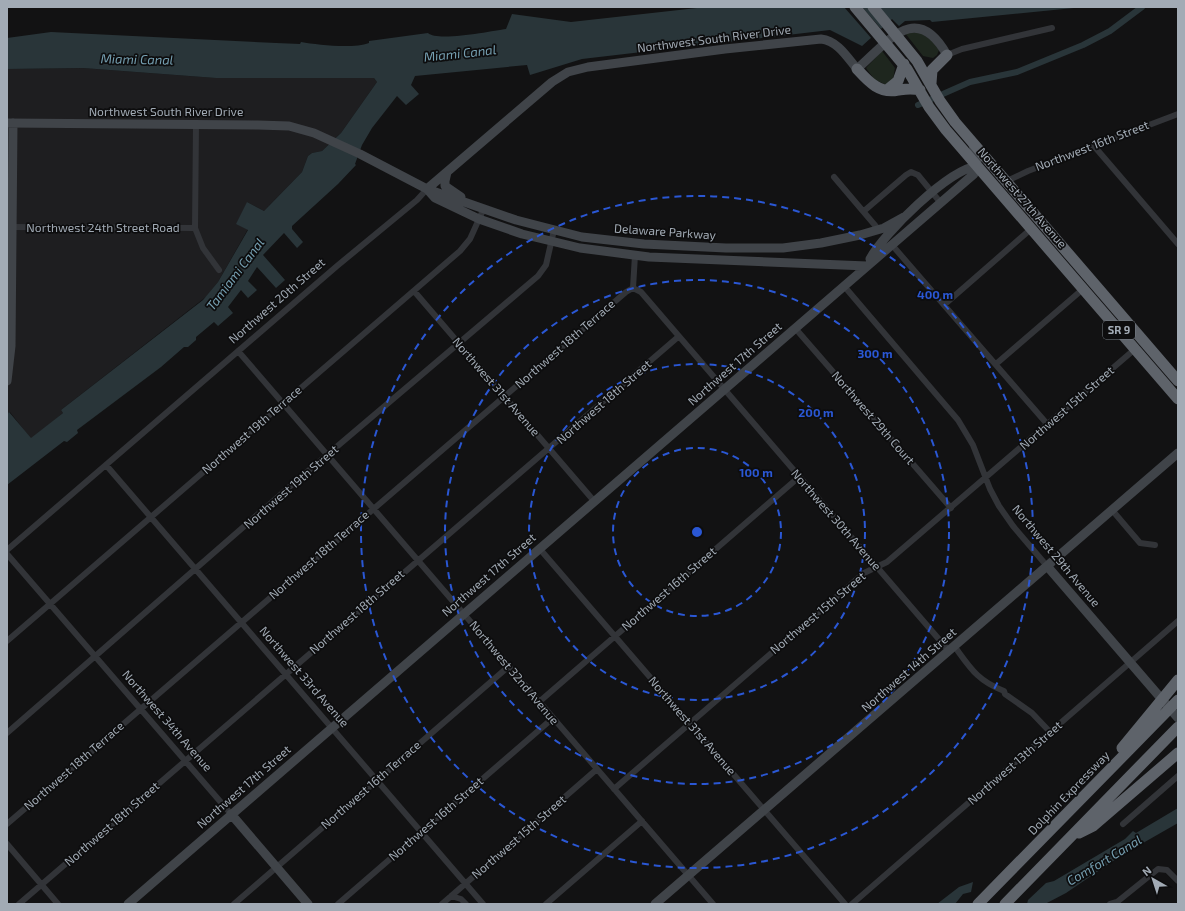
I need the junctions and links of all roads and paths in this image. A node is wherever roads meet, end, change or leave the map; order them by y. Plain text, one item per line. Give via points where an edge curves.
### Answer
1 (855, 7) edge
2 (873, 7) edge
3 (1052, 28) dead end
4 (947, 55) junction
5 (918, 61) junction
6 (904, 64) junction
7 (857, 69) junction
8 (564, 74) joint
9 (931, 83) junction
10 (887, 90) junction
11 (920, 90) junction
12 (1178, 114) edge
13 (10, 123) edge
14 (196, 124) junction
15 (323, 136) joint
16 (970, 139) junction
17 (1094, 146) junction
18 (966, 152) junction
19 (977, 166) junction
20 (997, 170) junction
21 (447, 172) junction
22 (834, 177) dead end
23 (952, 177) junction
24 (1007, 181) junction
25 (427, 189) junction
26 (932, 193) junction
27 (940, 202) junction
28 (472, 204) junction
29 (484, 208) junction
30 (864, 211) junction
31 (904, 217) junction
32 (479, 218) junction
33 (11, 228) junction
34 (195, 228) junction
35 (1031, 229) junction
36 (554, 230) junction
37 (879, 230) junction
38 (1048, 230) junction
39 (552, 243) junction
40 (892, 244) junction
41 (1178, 244) edge
42 (635, 256) junction
43 (842, 265) junction
44 (867, 266) junction
45 (219, 270) dead end
46 (1071, 275) junction
47 (1088, 276) junction
48 (844, 286) junction
49 (633, 288) junction
50 (1083, 289) junction
51 (414, 291) junction
52 (1102, 292) junction
53 (944, 305) junction
54 (795, 328) junction
55 (9, 331) edge
56 (678, 337) junction
57 (458, 344) junction
58 (1135, 349) junction
59 (238, 351) junction
60 (996, 364) junction
61 (7, 381) edge
62 (1178, 381) edge
63 (724, 389) junction
64 (504, 397) junction
65 (1178, 400) edge
66 (283, 403) junction
67 (1048, 425) junction
68 (548, 449) junction
69 (1178, 453) edge
70 (328, 456) junction
71 (106, 465) junction
72 (799, 477) junction
73 (986, 477) junction
74 (594, 501) junction
75 (373, 508) junction
76 (951, 508) junction
77 (1112, 510) junction
78 (151, 517) junction
79 (1155, 545) dead end
80 (539, 548) junction
81 (7, 550) edge
82 (7, 554) edge
83 (418, 561) junction
84 (1048, 566) junction
85 (877, 567) junction
86 (196, 570) junction
87 (50, 604) junction
88 (463, 614) junction
89 (1178, 621) edge
90 (241, 622) junction
91 (615, 636) junction
92 (7, 641) edge
93 (952, 649) junction
94 (96, 656) junction
95 (1131, 663) junction
96 (508, 666) junction
97 (285, 675) junction
98 (1176, 682) edge
99 (1178, 700) edge
100 (539, 702) junction
101 (140, 709) junction
102 (1153, 717) junction
103 (553, 718) junction
104 (1178, 718) edge
105 (690, 723) junction
106 (1178, 727) edge
107 (332, 728) junction
108 (7, 733) edge
109 (1050, 733) junction
110 (1178, 753) edge
111 (185, 761) junction
112 (597, 769) junction
113 (1178, 776) edge
114 (377, 780) junction
115 (614, 789) junction
116 (765, 811) junction
117 (231, 814) junction
118 (642, 821) junction
119 (7, 824) edge
120 (1123, 824) dead end
121 (421, 832) junction
122 (1069, 838) junction
123 (7, 844) edge
124 (276, 868) junction
125 (689, 875) junction
126 (1178, 881) edge
127 (465, 884) junction
128 (42, 885) junction
129 (451, 896) junction
130 (19, 904) edge
131 (58, 904) edge
132 (128, 904) edge
133 (234, 904) edge
134 (308, 904) edge
135 (338, 904) edge
136 (442, 904) edge
137 (466, 904) edge
138 (483, 904) edge
139 (546, 904) edge
140 (655, 904) edge
141 (713, 904) edge
142 (845, 904) edge
143 (852, 904) edge
144 (978, 904) edge
145 (1005, 904) edge
146 (1110, 904) edge

1 - 6 highway, Northwest 27th Avenue / SR 9
2 - 5 highway, Northwest 27th Avenue / SR 9
3 - 4 street via 962,49
4 - 5 highway via 931,63
4 - 7 street via 930,34 919,28 908,28
4 - 9 highway via 932,70
5 - 9 highway, Northwest 27th Avenue / SR 9
6 - 10 highway via 898,81
6 - 11 highway, Northwest 27th Avenue / SR 9
7 - 8 street, Northwest South River Drive via 836,45 821,39 588,67
7 - 10 highway via 874,86
8 - 21 street, Northwest 20th Street via 546,86
9 - 16 highway, Northwest 27th Avenue / SR 9 via 946,109
10 - 11 highway
11 - 18 highway, Northwest 27th Avenue / SR 9 via 935,116
12 - 17 street, Northwest 16th Street
13 - 14 street, Northwest South River Drive
13 - 33 street
14 - 15 street, Northwest South River Drive via 276,125 296,127
14 - 34 street
15 - 25 street, Delaware Parkway
16 - 19 street via 976,151
16 - 20 highway, Northwest 27th Avenue / SR 9
17 - 24 street, Northwest 16th Street
17 - 41 street
18 - 19 highway, Northwest 27th Avenue / SR 9
18 - 23 street via 964,164
19 - 20 highway
19 - 23 street
19 - 27 street, Northwest 17th Street via 974,174
19 - 35 highway, Northwest 27th Avenue / SR 9
20 - 24 highway, Northwest 27th Avenue / SR 9
21 - 25 street, Northwest 20th Street
21 - 28 street via 446,188
22 - 30 street
23 - 26 street, Northwest 17th Street
24 - 38 highway, Northwest 27th Avenue / SR 9
25 - 28 street, Delaware Parkway
25 - 32 street, Delaware Parkway via 435,198
25 - 59 street, Northwest 20th Street
26 - 27 street
26 - 30 street via 918,176 911,172
26 - 31 street, Northwest 17th Street
27 - 40 street, Northwest 17th Street
28 - 29 street, Delaware Parkway
29 - 32 street, Northwest 19th Terrace
29 - 36 street, Delaware Parkway
30 - 37 street
31 - 37 street, Delaware Parkway
31 - 44 street, Northwest 17th Street via 872,255
32 - 39 street, Delaware Parkway
32 - 51 street, Northwest 19th Terrace via 470,240 464,247
33 - 34 street, Northwest 24th Street Road
33 - 55 street
34 - 45 street via 203,248
35 - 38 highway
35 - 46 highway, Northwest 27th Avenue / SR 9
35 - 53 street
36 - 37 street, Delaware Parkway via 582,237 644,244 783,248 821,243
36 - 39 street, Northwest 19th Street
38 - 47 highway, Northwest 27th Avenue / SR 9
39 - 42 street, Delaware Parkway
39 - 57 street, Northwest 19th Street via 548,261 542,272
40 - 44 street, Northwest 17th Street
40 - 53 street
42 - 43 street, Delaware Parkway
42 - 49 street
43 - 44 street, Delaware Parkway
43 - 48 street via 847,274
44 - 48 street, Northwest 17th Street
46 - 47 highway
46 - 50 highway, Northwest 27th Avenue / SR 9
47 - 52 highway, Northwest 27th Avenue / SR 9
48 - 54 street, Northwest 17th Street
48 - 73 street, Northwest 29th Avenue via 958,420 974,445
49 - 56 street, Northwest 30th Avenue via 641,292
49 - 64 street, Northwest 18th Terrace
50 - 52 highway
50 - 58 highway, Northwest 27th Avenue / SR 9
50 - 60 street
51 - 57 street, Northwest 31st Avenue
51 - 66 street, Northwest 19th Terrace
52 - 62 highway, Northwest 27th Avenue / SR 9
53 - 60 street
54 - 63 street, Northwest 17th Street
54 - 76 street, Northwest 29th Court
55 - 61 street via 10,363
56 - 63 street, Northwest 30th Avenue
56 - 68 street, Northwest 18th Street
57 - 64 street, Northwest 31st Avenue
57 - 70 street, Northwest 19th Street
58 - 65 highway, Northwest 27th Avenue / SR 9
58 - 67 street, Northwest 15th Street
59 - 66 street, Northwest 32nd Avenue
59 - 71 street, Northwest 20th Street
60 - 67 street
63 - 72 street, Northwest 30th Avenue
63 - 74 street, Northwest 17th Street
64 - 68 street, Northwest 31st Avenue
64 - 75 street, Northwest 18th Terrace
66 - 70 street, Northwest 32nd Avenue
66 - 78 street, Northwest 19th Terrace
67 - 73 street, Northwest 15th Street
68 - 74 street, Northwest 31st Avenue
68 - 83 street, Northwest 18th Street
69 - 77 street, Northwest 14th Street
70 - 75 street, Northwest 32nd Avenue
70 - 86 street, Northwest 19th Street
71 - 78 street, Northwest 33rd Avenue
71 - 81 street, Northwest 20th Street
72 - 85 street, Northwest 30th Avenue
72 - 91 street, Northwest 16th Street
73 - 76 street, Northwest 15th Street
73 - 84 street, Northwest 29th Avenue via 1006,516
74 - 80 street, Northwest 17th Street
75 - 83 street, Northwest 32nd Avenue
75 - 90 street, Northwest 18th Terrace
76 - 85 street, Northwest 15th Street via 887,562
77 - 79 street via 1140,543
77 - 84 street, Northwest 14th Street
78 - 86 street, Northwest 33rd Avenue
78 - 87 street, Northwest 19th Terrace
80 - 88 street, Northwest 17th Street
80 - 91 street, Northwest 31st Avenue
82 - 87 street, Northwest 34th Avenue
83 - 88 street, Northwest 32nd Avenue
83 - 97 street, Northwest 18th Street
84 - 93 street, Northwest 14th Street
84 - 95 street, Northwest 29th Avenue
85 - 93 street, Northwest 30th Avenue
85 - 105 street, Northwest 15th Street via 864,573
86 - 90 street, Northwest 33rd Avenue
86 - 94 street, Northwest 19th Street
87 - 92 street, Northwest 19th Terrace
87 - 94 street, Northwest 34th Avenue
88 - 96 street, Northwest 32nd Avenue
88 - 107 street, Northwest 17th Street
89 - 95 street, Northwest 13th Street
90 - 97 street, Northwest 33rd Avenue
90 - 101 street, Northwest 18th Terrace
91 - 100 street, Northwest 16th Street
91 - 105 street, Northwest 31st Avenue
93 - 109 street, Northwest 30th Avenue via 983,681 1004,691 1032,713
93 - 116 street, Northwest 14th Street
94 - 101 street, Northwest 34th Avenue
94 - 108 street, Northwest 19th Street
95 - 104 street, Northwest 29th Avenue
95 - 109 street, Northwest 13th Street
96 - 100 street, Northwest 32nd Avenue
96 - 114 street, Northwest 16th Terrace
97 - 107 street, Northwest 33rd Avenue
97 - 111 street, Northwest 18th Street
98 - 102 highway
99 - 102 highway, Dolphin Expressway
100 - 103 street, Northwest 32nd Avenue
101 - 111 street, Northwest 34th Avenue
101 - 119 street, Northwest 18th Terrace
102 - 144 highway, Dolphin Expressway via 1091,788
103 - 112 street, Northwest 32nd Avenue
103 - 121 street, Northwest 16th Street
105 - 115 street, Northwest 15th Street
105 - 116 street, Northwest 31st Avenue
106 - 122 highway
107 - 114 street, Northwest 33rd Avenue
107 - 117 street, Northwest 17th Street
109 - 143 street, Northwest 13th Street
110 - 122 highway via 1093,826
111 - 117 street, Northwest 34th Avenue
111 - 128 street, Northwest 18th Street
112 - 115 street, Northwest 32nd Avenue
112 - 127 street, Northwest 15th Street
113 - 120 street
114 - 121 street, Northwest 33rd Avenue
114 - 124 street, Northwest 16th Terrace
115 - 118 street, Northwest 32nd Avenue
116 - 125 street, Northwest 14th Street
116 - 142 street, Northwest 31st Avenue
117 - 124 street, Northwest 34th Avenue
117 - 132 street, Northwest 17th Street
118 - 125 street, Northwest 32nd Avenue
118 - 139 street
121 - 127 street, Northwest 33rd Avenue
121 - 135 street, Northwest 16th Street
122 - 145 highway
123 - 128 street
124 - 133 street, Northwest 16th Terrace
124 - 134 street, Northwest 34th Avenue
125 - 140 street, Northwest 14th Street
125 - 141 street, Northwest 32nd Avenue
126 - 146 street via 1162,868 1152,872 1117,902
127 - 129 street, Northwest 15th Street
127 - 138 street, Northwest 33rd Avenue
128 - 130 street, Northwest 18th Street
128 - 131 street
129 - 136 street, Northwest 15th Street
129 - 137 street via 461,899

